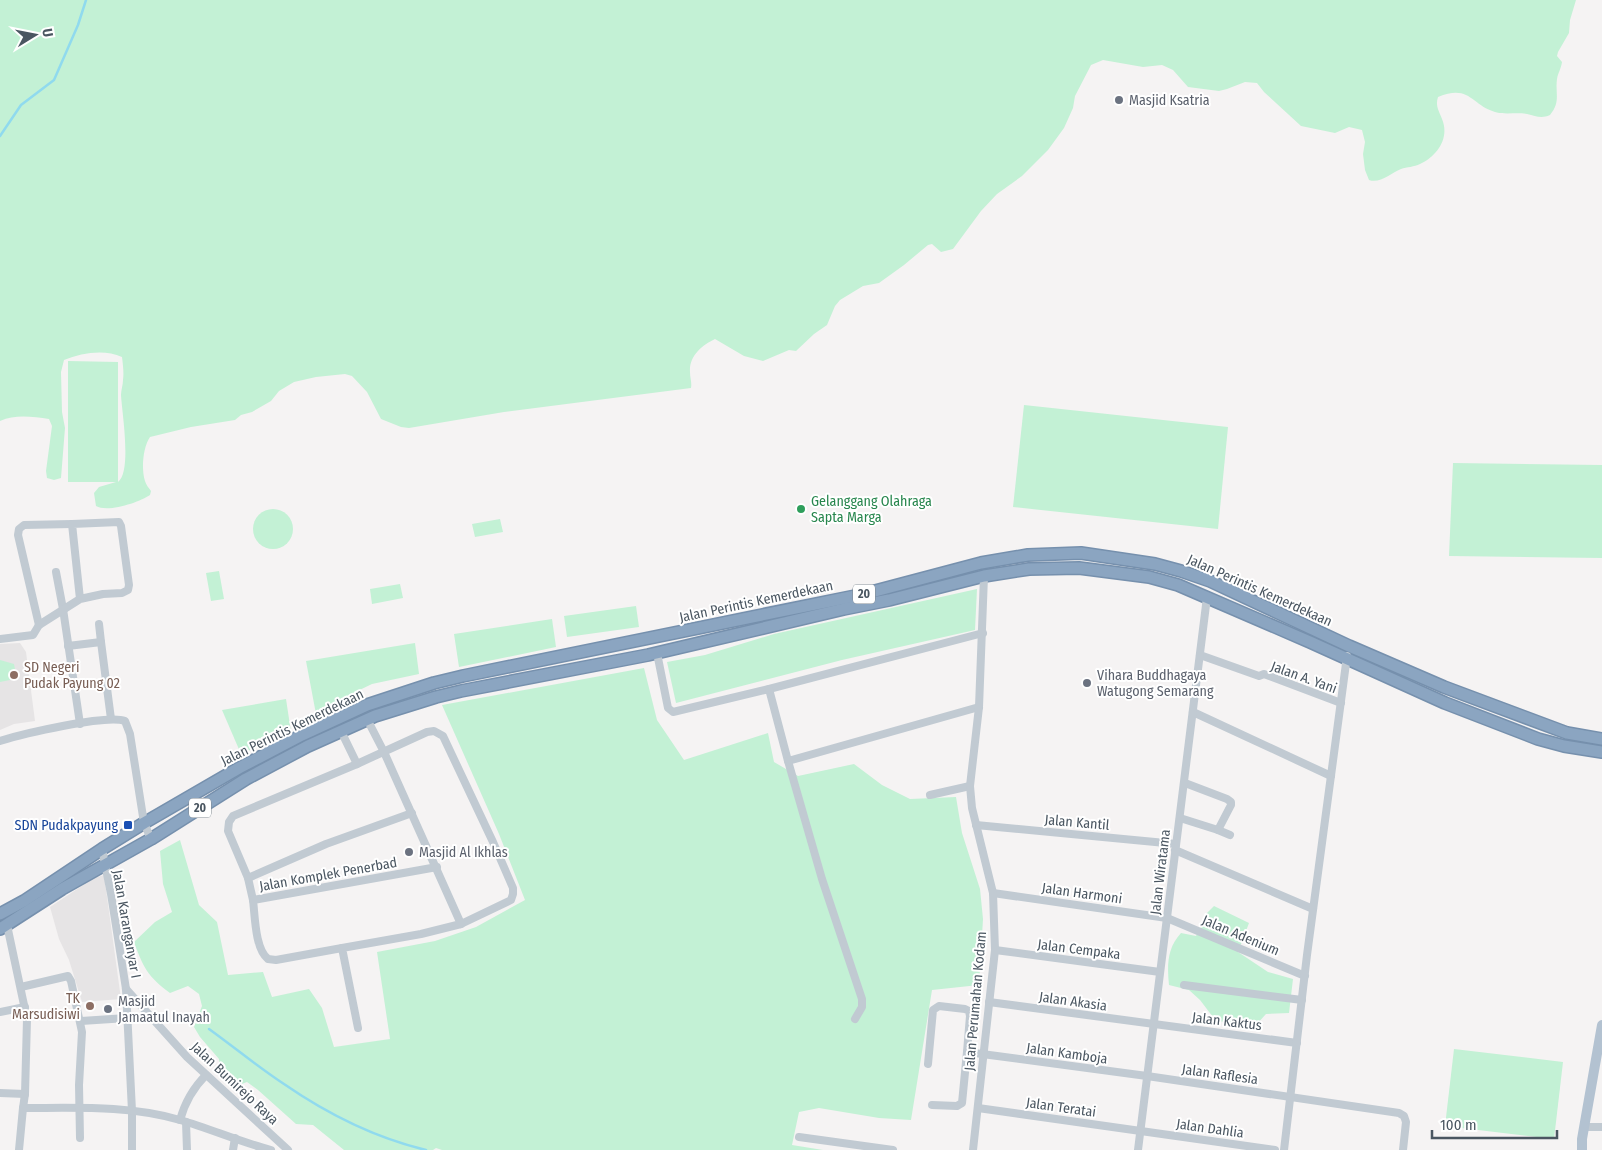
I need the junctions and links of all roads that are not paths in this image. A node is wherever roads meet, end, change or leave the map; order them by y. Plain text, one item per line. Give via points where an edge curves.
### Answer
1 (72, 524) junction
2 (56, 572) dead end
3 (984, 576) junction
4 (1207, 597) junction
5 (80, 599) junction
6 (843, 604) junction
7 (63, 609) junction
8 (98, 624) dead end
9 (39, 625) junction
10 (983, 633) junction
11 (0, 639) edge
12 (101, 642) junction
13 (68, 646) junction
14 (1349, 646) junction
15 (656, 653) junction
16 (1200, 655) junction
17 (1346, 658) junction
18 (769, 689) junction
19 (1341, 704) junction
20 (979, 707) junction
21 (1193, 712) junction
22 (111, 719) junction
23 (335, 719) junction
24 (367, 719) junction
25 (80, 724) junction
26 (341, 731) junction
27 (1602, 738) edge
28 (0, 741) edge
29 (384, 752) junction
30 (1602, 752) edge
31 (788, 761) junction
32 (357, 764) junction
33 (1331, 776) junction
34 (1185, 783) junction
35 (970, 786) junction
36 (930, 795) dead end
37 (412, 813) junction
38 (1180, 818) junction
39 (144, 822) junction
40 (976, 825) junction
41 (1218, 830) junction
42 (1230, 835) dead end
43 (151, 839) junction
44 (1176, 847) junction
45 (102, 848) junction
46 (104, 864) junction
47 (437, 867) junction
48 (248, 878) junction
49 (993, 893) junction
50 (253, 900) junction
51 (1313, 909) junction
52 (0, 914) edge
53 (1167, 918) junction
54 (462, 924) junction
55 (3, 927) edge
56 (342, 948) junction
57 (994, 950) junction
58 (1160, 972) junction
59 (1305, 976) junction
60 (1184, 985) dead end
61 (21, 987) junction
62 (126, 989) junction
63 (1302, 1000) junction
64 (989, 1002) junction
65 (25, 1007) junction
66 (0, 1012) edge
67 (127, 1018) junction
68 (855, 1019) dead end
69 (81, 1020) junction
70 (1154, 1024) junction
71 (1602, 1025) edge
72 (358, 1028) dead end
73 (1297, 1043) junction
74 (967, 1052) junction
75 (984, 1054) junction
76 (928, 1064) dead end
77 (206, 1075) junction
78 (1147, 1076) junction
79 (0, 1093) edge
80 (25, 1094) junction
81 (1290, 1097) junction
82 (932, 1105) dead end
83 (23, 1108) junction
84 (79, 1108) junction
85 (978, 1108) junction
86 (132, 1111) junction
87 (183, 1121) junction
88 (1585, 1127) junction
89 (1602, 1127) edge
90 (1140, 1130) junction
91 (799, 1137) dead end
92 (80, 1138) dead end
93 (235, 1138) junction
94 (19, 1150) edge
95 (132, 1150) edge
96 (187, 1150) edge
97 (233, 1150) edge
98 (271, 1150) edge
99 (288, 1150) edge
100 (893, 1150) edge
101 (973, 1150) edge
102 (1138, 1150) edge
103 (1276, 1150) edge
104 (1284, 1150) edge
105 (1403, 1150) edge
106 (1582, 1150) edge

1 - 5 street
1 - 5 street via 119,522 128,590
1 - 9 street via 24,525 19,529
2 - 7 street
3 - 4 highway, Jalan Perintis Kemerdekaan / 20 via 1029,569 1079,568 1149,577
3 - 6 highway, Jalan Perintis Kemerdekaan / 20 via 889,600
3 - 10 street, Jalan Perumahan Kodam
4 - 16 street, Jalan Wiratama
4 - 17 highway, Jalan Perintis Kemerdekaan / 20
5 - 7 street
6 - 14 highway, Jalan Perintis Kemerdekaan / 20 via 914,580 1003,559 1080,553 1147,562 1181,571
6 - 15 highway, Jalan Perintis Kemerdekaan / 20
6 - 23 highway, Jalan Perintis Kemerdekaan / 20 via 434,683
7 - 9 street
7 - 13 street
8 - 12 street
9 - 11 street via 33,635
10 - 18 street
10 - 20 street, Jalan Perumahan Kodam
12 - 13 street
12 - 22 street
13 - 25 street
14 - 17 street
14 - 27 highway, Jalan Perintis Kemerdekaan / 20 via 1444,687 1567,733
15 - 18 street via 668,708 673,712
15 - 24 highway, Jalan Perintis Kemerdekaan / 20 via 461,691
16 - 19 street, Jalan A. Yani via 1259,676 1264,674
16 - 21 street, Jalan Wiratama
17 - 19 street
17 - 30 highway, Jalan Perintis Kemerdekaan / 20 via 1445,703 1538,739
18 - 31 street
19 - 33 street
20 - 31 street
20 - 35 street, Jalan Perumahan Kodam
21 - 33 street
21 - 34 street, Jalan Wiratama
22 - 25 street
22 - 39 street via 126,721
23 - 26 highway
23 - 39 highway, Jalan Perintis Kemerdekaan / 20
24 - 26 highway, Jalan Perintis Kemerdekaan / 20
24 - 29 street
25 - 28 street
26 - 32 street
26 - 43 highway, Jalan Perintis Kemerdekaan / 20 via 246,779
29 - 32 street, Jalan Komplek Penerbad
29 - 37 street
29 - 54 street, Jalan Komplek Penerbad via 427,732 434,731 443,736 493,842 514,894 511,900
31 - 68 street via 822,879 862,999 862,1008
32 - 48 street, Jalan Komplek Penerbad via 233,816 228,822 228,831
33 - 51 street
34 - 38 street, Jalan Wiratama
34 - 41 street via 1231,802
35 - 36 street
35 - 40 street, Jalan Perumahan Kodam
37 - 47 street
37 - 48 street, Jalan Komplek Penerbad via 326,844
38 - 41 street
38 - 44 street, Jalan Wiratama
39 - 43 street
39 - 45 highway, Jalan Perintis Kemerdekaan / 20
40 - 44 street, Jalan Kantil
40 - 49 street, Jalan Perumahan Kodam
41 - 42 street
43 - 46 highway, Jalan Perintis Kemerdekaan / 20
44 - 51 street, Jalan Kantil
44 - 53 street, Jalan Wiratama
45 - 46 street
45 - 52 highway, Jalan Perintis Kemerdekaan / 20
46 - 55 highway, Jalan Perintis Kemerdekaan / 20
46 - 62 street, Jalan Karanganyar I
47 - 50 street, Jalan Komplek Penerbad
47 - 54 street
48 - 50 street, Jalan Komplek Penerbad
49 - 53 street, Jalan Harmoni
49 - 57 street, Jalan Perumahan Kodam
50 - 56 street, Jalan Komplek Penerbad via 258,938 268,959
51 - 59 street
53 - 58 street, Jalan Wiratama
53 - 59 street, Jalan Adenium
54 - 56 street, Jalan Komplek Penerbad
55 - 61 street
56 - 72 street
57 - 58 street, Jalan Cempaka
57 - 64 street, Jalan Perumahan Kodam
58 - 70 street, Jalan Wiratama
59 - 63 street
60 - 63 street
61 - 65 street
61 - 69 street via 68,976 72,980
62 - 67 street, Jalan Karanganyar I
62 - 77 street, Jalan Bumirejo Raya
63 - 73 street
64 - 70 street, Jalan Akasia
64 - 75 street, Jalan Perumahan Kodam
65 - 66 street
65 - 80 street
67 - 69 street
67 - 86 street, Jalan Karanganyar I
69 - 84 street
70 - 73 street, Jalan Kaktus
70 - 78 street, Jalan Wiratama
71 - 88 main road
73 - 81 street
74 - 75 street, Jalan Kamboja
74 - 76 street via 968,1011 939,1006 933,1010
74 - 82 street via 962,1103 957,1106
75 - 78 street, Jalan Kamboja
75 - 85 street, Jalan Perumahan Kodam
77 - 87 street via 188,1099
77 - 99 street, Jalan Bumirejo Raya
78 - 81 street, Jalan Raflesia
78 - 90 street, Jalan Wiratama
79 - 80 street
80 - 83 street
81 - 104 street
81 - 105 street via 1399,1113 1406,1122
83 - 84 street
83 - 94 street
84 - 86 street
84 - 92 street
85 - 90 street, Jalan Teratai
85 - 101 street, Jalan Perumahan Kodam
86 - 87 street
86 - 95 street, Jalan Karanganyar I
87 - 93 street
87 - 96 street
88 - 89 street
88 - 106 main road
90 - 102 street, Jalan Wiratama
90 - 103 street, Jalan Dahlia
91 - 100 street
93 - 97 street
93 - 98 street

